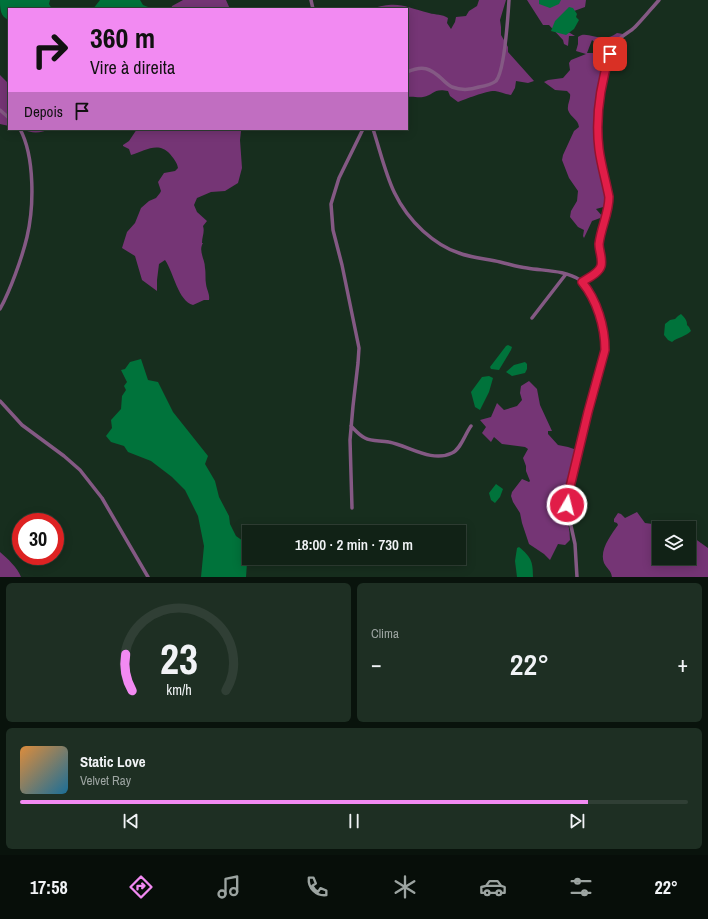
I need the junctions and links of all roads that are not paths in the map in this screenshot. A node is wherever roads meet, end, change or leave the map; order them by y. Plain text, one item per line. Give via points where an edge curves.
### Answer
1 (509, 0) edge
2 (659, 0) edge
3 (408, 72) edge
4 (0, 110) edge
5 (8, 117) edge
6 (20, 130) edge
7 (363, 130) edge
8 (373, 130) edge
9 (566, 274) junction
10 (582, 282) junction
11 (0, 309) edge
12 (532, 318) dead end
13 (0, 401) edge
14 (351, 426) junction
15 (471, 426) dead end
16 (352, 508) dead end
17 (148, 577) edge
18 (577, 577) edge

1 - 3 street via 503,60 500,74 492,84 474,89 459,89 450,86 433,70 419,68
2 - 10 street via 634,28 616,42 602,81 598,105 598,142 609,205 599,244 601,266
4 - 5 street
6 - 11 street via 27,146 32,175 30,212 27,237 12,283
7 - 14 street via 339,178 331,204 334,230 359,348
8 - 9 street via 390,186 398,202 411,220 435,240 460,254
9 - 10 street
9 - 12 street
10 - 18 street via 599,315 605,350 579,446 568,499 568,517 575,544
13 - 17 street via 22,425 80,470 102,498
14 - 15 street via 360,435 369,439 437,456 451,454 456,450
14 - 16 street

